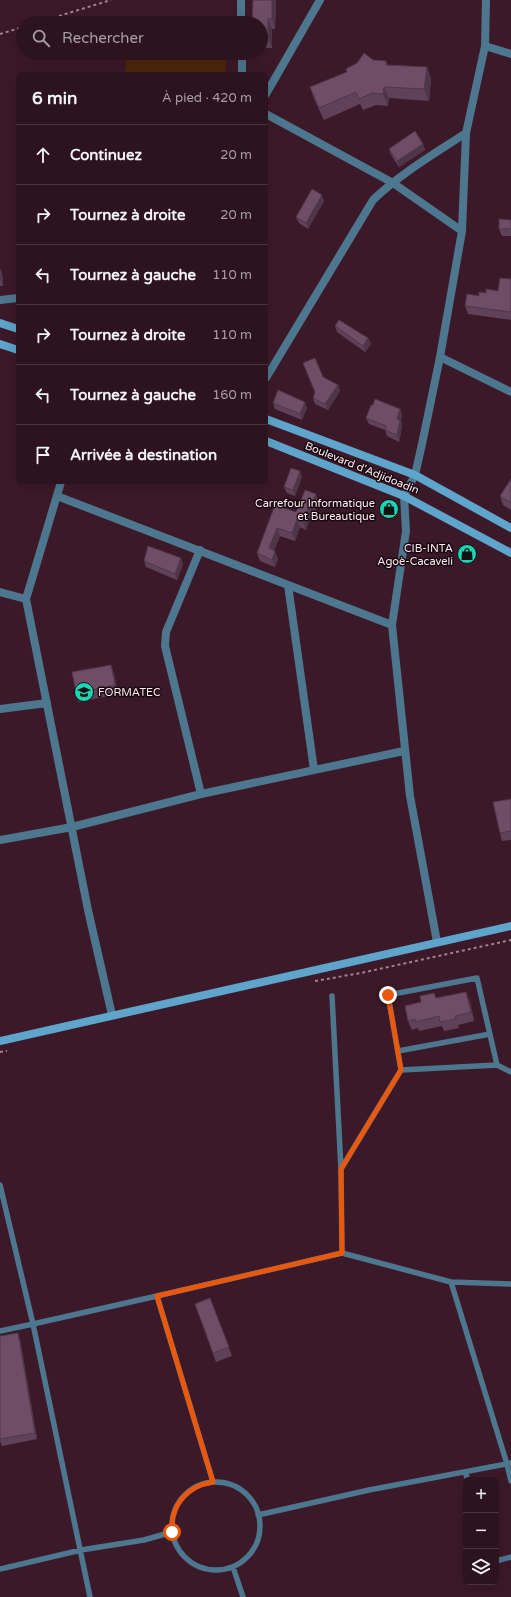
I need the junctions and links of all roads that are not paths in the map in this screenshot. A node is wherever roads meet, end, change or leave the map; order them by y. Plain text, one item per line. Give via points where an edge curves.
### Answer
1 (241, 0) edge
2 (320, 0) edge
3 (486, 0) edge
4 (241, 16) edge
5 (485, 46) junction
6 (511, 54) edge
7 (242, 60) edge
8 (242, 72) edge
9 (268, 91) edge
10 (268, 115) edge
11 (466, 133) junction
12 (393, 183) junction
13 (462, 231) junction
14 (16, 298) edge
15 (0, 300) edge
16 (0, 323) edge
17 (16, 328) edge
18 (0, 344) edge
19 (16, 349) edge
20 (440, 357) junction
21 (268, 375) edge
22 (511, 392) edge
23 (268, 420) edge
24 (268, 442) edge
25 (415, 475) junction
26 (60, 484) edge
27 (57, 496) junction
28 (404, 496) junction
29 (511, 528) edge
30 (200, 550) junction
31 (511, 554) edge
32 (288, 585) junction
33 (0, 592) edge
34 (26, 599) junction
35 (392, 624) junction
36 (47, 703) junction
37 (0, 709) edge
38 (404, 751) junction
39 (314, 770) junction
40 (201, 794) junction
41 (72, 827) junction
42 (0, 840) edge
43 (511, 926) edge
44 (437, 942) junction
45 (332, 996) dead end
46 (112, 1015) junction
47 (490, 1034) junction
48 (0, 1041) edge
49 (398, 1051) junction
50 (497, 1065) junction
51 (401, 1070) junction
52 (511, 1072) edge
53 (341, 1169) junction
54 (0, 1185) edge
55 (342, 1253) junction
56 (451, 1282) junction
57 (511, 1284) edge
58 (157, 1296) junction
59 (33, 1324) junction
60 (0, 1331) edge
61 (509, 1464) edge
62 (466, 1472) junction
63 (467, 1477) edge
64 (511, 1481) edge
65 (213, 1482) junction
66 (258, 1515) junction
67 (172, 1532) junction
68 (81, 1550) junction
69 (511, 1557) edge
70 (499, 1560) edge
71 (233, 1567) junction
72 (0, 1569) edge
73 (90, 1597) edge
74 (243, 1597) edge

1 - 4 street
2 - 9 street
3 - 5 street
5 - 6 street
5 - 11 street
7 - 8 street
10 - 12 street
11 - 12 street
11 - 13 street
12 - 13 street
12 - 21 street via 373,200 358,222
13 - 20 street
14 - 15 street
16 - 17 main road
18 - 19 main road
20 - 22 street
20 - 25 street
23 - 25 main road, Boulevard d'Adjidoadin
24 - 28 main road, Boulevard d'Adjidoadin
25 - 28 street
25 - 29 main road, Boulevard d'Adjidoadin
26 - 27 street
27 - 30 street
27 - 34 street
28 - 31 main road, Boulevard d'Adjidoadin
28 - 35 street via 406,531
30 - 32 street
30 - 40 street via 166,632 165,646
32 - 35 street
32 - 39 street
33 - 34 street
34 - 36 street
35 - 38 street
36 - 37 street
36 - 41 street
38 - 39 street
38 - 44 street
39 - 40 street
40 - 41 street
41 - 42 street
41 - 46 street
43 - 44 main road
44 - 46 main road
45 - 53 lane
46 - 48 main road
47 - 49 lane
47 - 49 lane via 477,978 388,995
47 - 50 lane
49 - 51 lane
50 - 51 lane
50 - 52 lane
51 - 53 lane
53 - 55 lane
54 - 59 lane
55 - 56 lane
55 - 58 lane
56 - 57 lane
56 - 61 lane
58 - 59 lane
58 - 65 lane
59 - 60 lane
59 - 68 lane
61 - 62 lane
61 - 64 lane
62 - 63 lane
62 - 66 lane via 369,1490
65 - 66 lane via 222,1482 238,1488 251,1500
65 - 67 lane via 197,1486 179,1502 173,1516
66 - 71 lane via 259,1533 253,1550 241,1563
67 - 68 lane via 144,1540
67 - 71 lane via 183,1556 198,1566 215,1570
68 - 72 lane
68 - 73 lane
69 - 70 lane
71 - 74 lane

